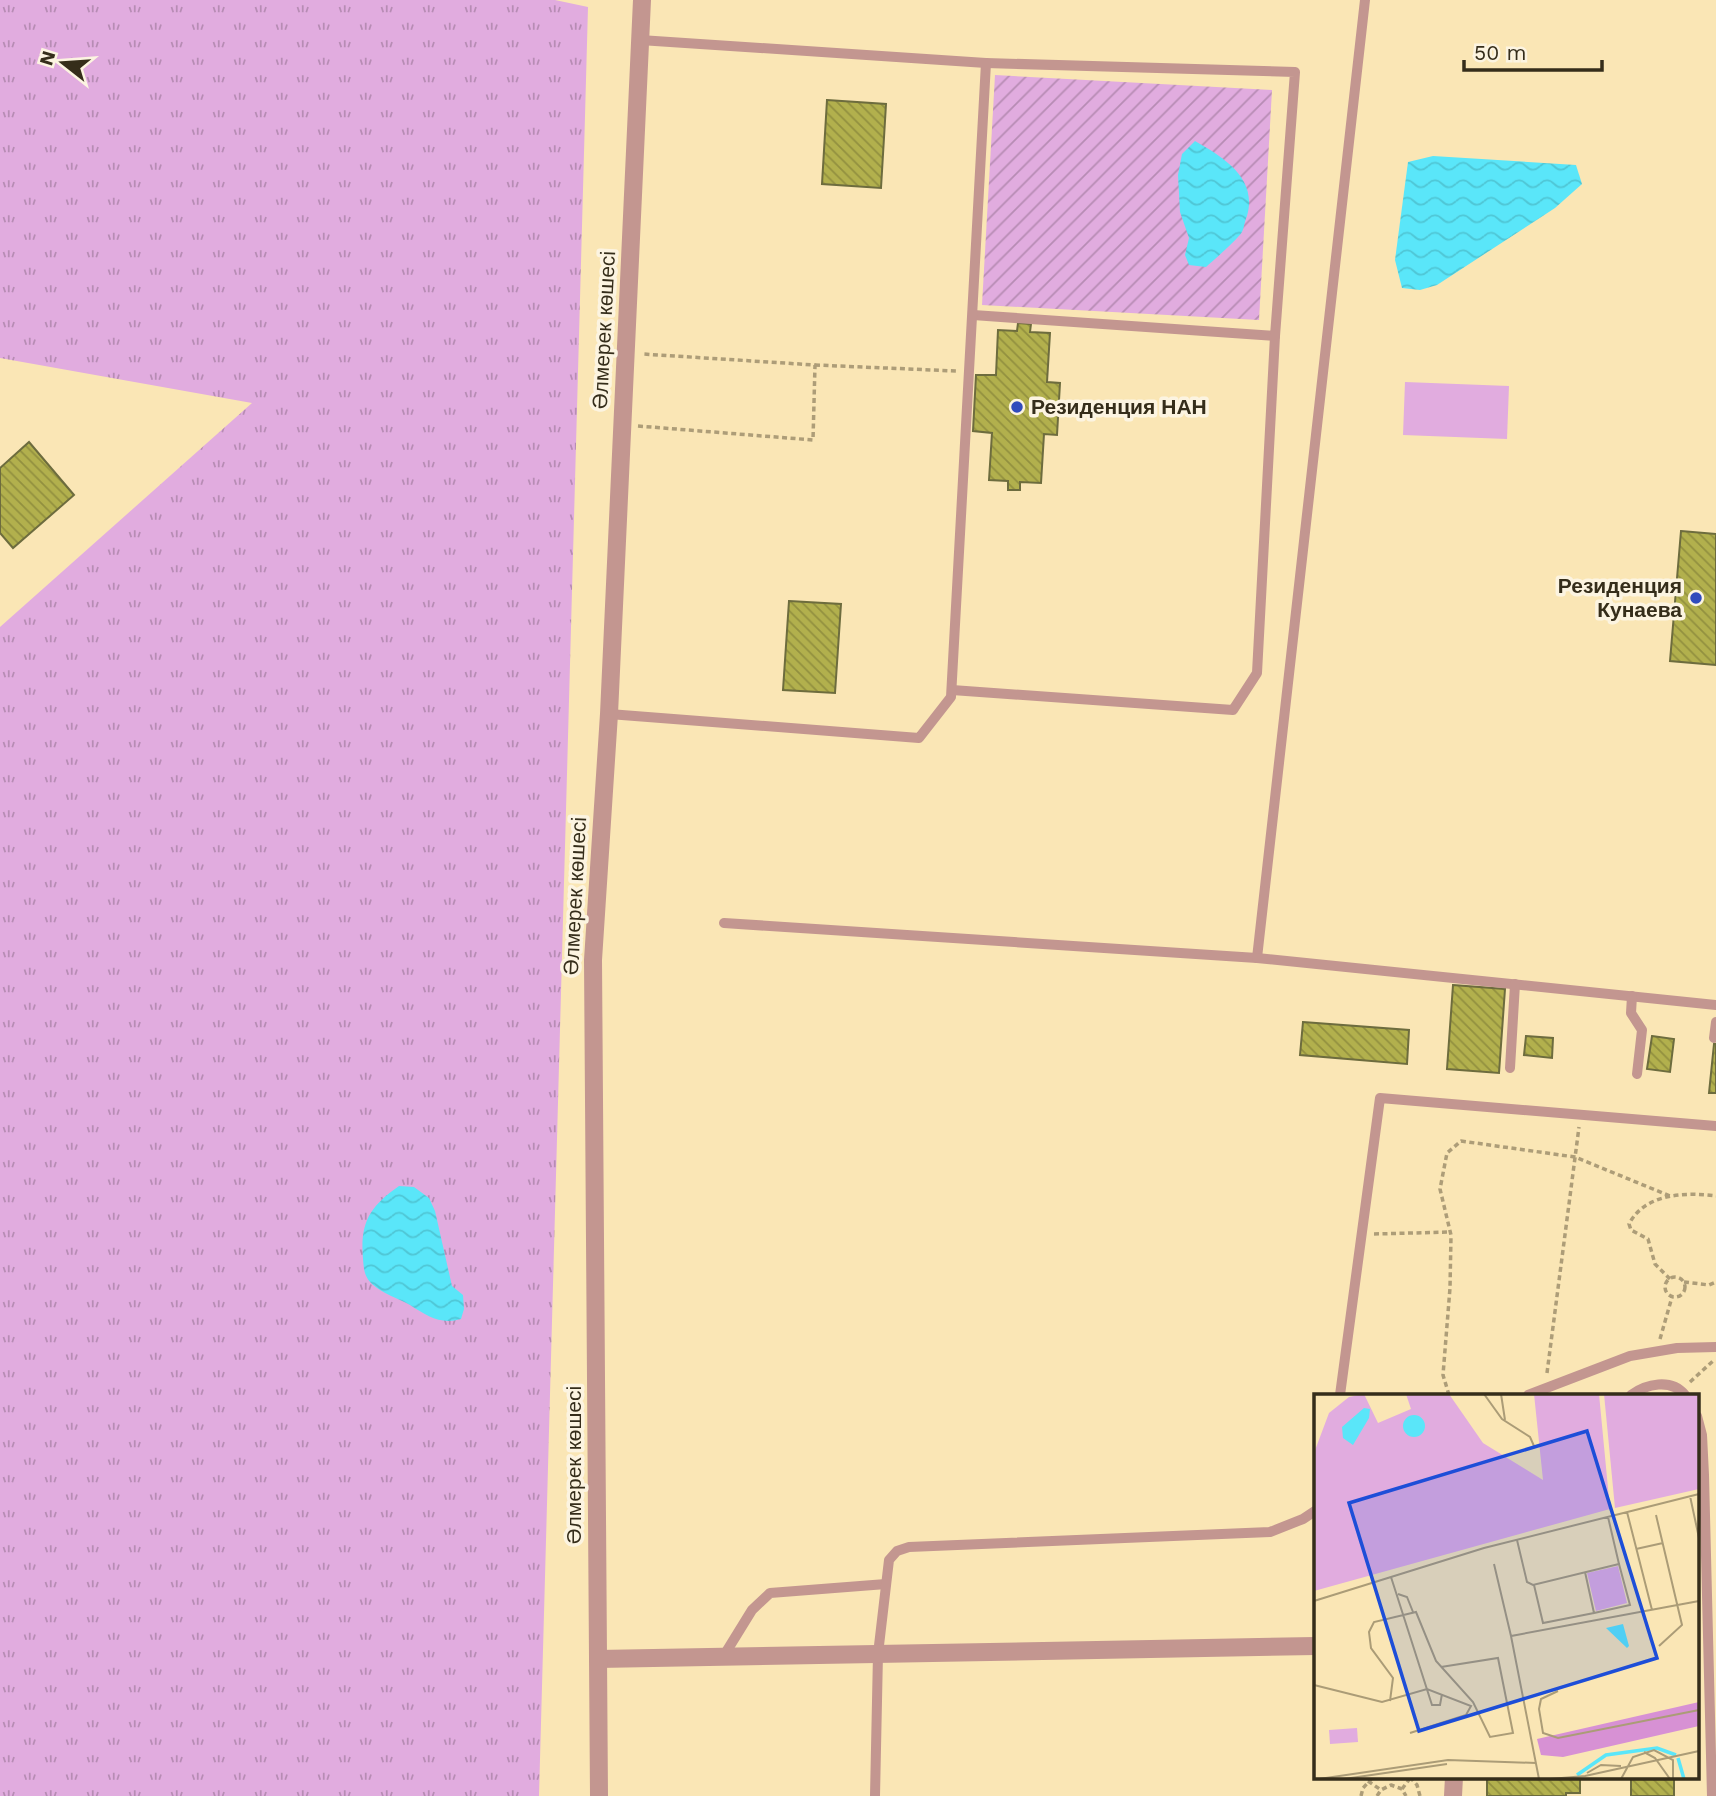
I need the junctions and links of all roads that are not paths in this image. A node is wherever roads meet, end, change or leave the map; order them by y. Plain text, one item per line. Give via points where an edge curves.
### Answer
1 (642, 0) edge
2 (1365, 0) edge
3 (640, 40) junction
4 (986, 62) junction
5 (973, 315) junction
6 (1275, 336) junction
7 (952, 690) junction
8 (608, 714) junction
9 (724, 923) dead end
10 (1256, 958) junction
11 (1515, 984) junction
12 (1632, 996) junction
13 (1716, 1005) edge
14 (1716, 1022) edge
15 (1714, 1038) dead end
16 (1510, 1068) dead end
17 (1637, 1074) dead end
18 (1716, 1126) edge
19 (1716, 1347) edge
20 (1683, 1393) edge
21 (1340, 1394) edge
22 (1531, 1394) edge
23 (1633, 1394) edge
24 (1698, 1420) edge
25 (1314, 1512) edge
26 (886, 1584) junction
27 (1314, 1646) edge
28 (878, 1654) junction
29 (723, 1657) junction
30 (598, 1659) junction
31 (1454, 1778) edge
32 (599, 1796) edge
33 (875, 1796) edge
34 (1453, 1796) edge
35 (1712, 1796) edge

1 - 3 street, Әлмерек көшесі
2 - 10 lane
3 - 4 lane
3 - 8 street, Әлмерек көшесі
4 - 5 lane
4 - 6 lane via 1295,72
5 - 6 lane
5 - 7 lane
6 - 7 lane via 1257,673 1233,710
7 - 8 lane via 919,737
8 - 30 street, Әлмерек көшесі via 593,960
9 - 10 lane
10 - 11 lane
11 - 12 lane
11 - 16 lane
12 - 13 lane
12 - 17 lane via 1632,1013 1642,1030
14 - 15 lane
18 - 21 lane via 1381,1098
19 - 22 lane via 1630,1356
20 - 23 lane via 1671,1385 1653,1384
24 - 35 lane via 1704,1475
25 - 26 lane via 1270,1532 897,1550 890,1560
26 - 28 lane
26 - 29 lane via 770,1593 752,1610
27 - 28 street
28 - 29 street
28 - 33 lane
29 - 30 street
30 - 32 street, Әлмерек көшесі
31 - 34 street

